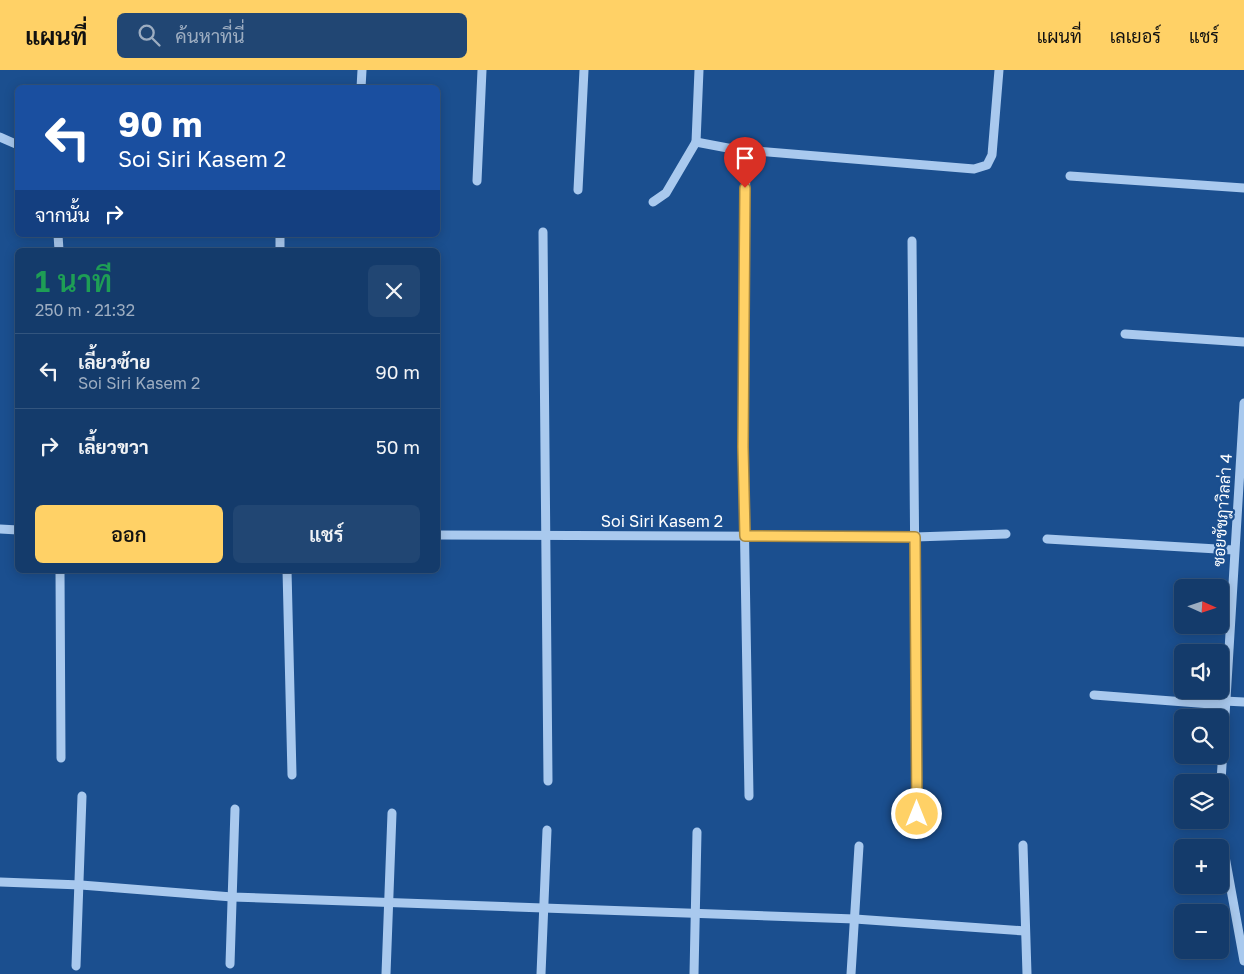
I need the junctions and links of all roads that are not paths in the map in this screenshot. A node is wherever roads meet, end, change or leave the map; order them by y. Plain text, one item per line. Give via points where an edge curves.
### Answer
1 (362, 70) edge
2 (482, 70) edge
3 (584, 70) edge
4 (699, 70) edge
5 (999, 70) edge
6 (361, 85) edge
7 (0, 137) edge
8 (696, 142) junction
9 (15, 144) edge
10 (746, 150) junction
11 (1070, 176) dead end
12 (477, 181) dead end
13 (1244, 188) edge
14 (578, 190) dead end
15 (653, 202) dead end
16 (543, 232) dead end
17 (912, 241) dead end
18 (1125, 334) dead end
19 (1244, 342) edge
20 (1244, 403) edge
21 (0, 529) edge
22 (15, 530) edge
23 (1006, 534) dead end
24 (440, 536) edge
25 (545, 536) junction
26 (745, 536) junction
27 (915, 537) junction
28 (1047, 539) dead end
29 (1234, 550) junction
30 (60, 573) edge
31 (287, 573) edge
32 (1094, 695) dead end
33 (1244, 702) edge
34 (1224, 703) junction
35 (61, 758) dead end
36 (1221, 774) edge
37 (292, 775) dead end
38 (548, 781) dead end
39 (82, 796) dead end
40 (749, 796) dead end
41 (235, 809) dead end
42 (392, 813) dead end
43 (917, 814) dead end
44 (547, 830) dead end
45 (697, 832) dead end
46 (1023, 845) dead end
47 (859, 846) dead end
48 (1229, 878) edge
49 (0, 882) edge
50 (81, 885) junction
51 (232, 897) junction
52 (389, 902) junction
53 (544, 908) junction
54 (696, 914) junction
55 (854, 920) junction
56 (1025, 930) junction
57 (1244, 961) edge
58 (230, 964) dead end
59 (76, 966) dead end
60 (386, 974) edge
61 (541, 974) edge
62 (694, 974) edge
63 (851, 974) edge
64 (1027, 974) edge

1 - 6 street
2 - 12 street
3 - 14 street
4 - 8 street
5 - 10 street via 992,155 986,165 974,168
7 - 9 street
8 - 10 street
8 - 15 street via 666,193
10 - 26 street
11 - 13 street
16 - 25 street
17 - 27 street
18 - 19 street
20 - 29 street, ซอยชัชฎาวิลล่า 4
21 - 22 street
23 - 27 street, Soi Siri Kasem 2
24 - 25 street, Soi Siri Kasem 2
25 - 26 street, Soi Siri Kasem 2
25 - 38 street
26 - 27 street, Soi Siri Kasem 2
26 - 40 street
27 - 43 street
28 - 29 street
29 - 34 street, ซอยชัชฎาวิลล่า 4
30 - 35 street
31 - 37 street
32 - 34 street
33 - 34 street
34 - 36 street, ซอยชัชฎาวิลล่า 4
39 - 50 street
41 - 51 street
42 - 52 street
44 - 53 street
45 - 54 street
46 - 56 street
47 - 55 street
48 - 57 street
49 - 50 street
50 - 51 street
50 - 59 street
51 - 52 street
51 - 58 street
52 - 53 street
52 - 60 street
53 - 54 street
53 - 61 street
54 - 55 street
54 - 62 street
55 - 56 street
55 - 63 street
56 - 64 street

